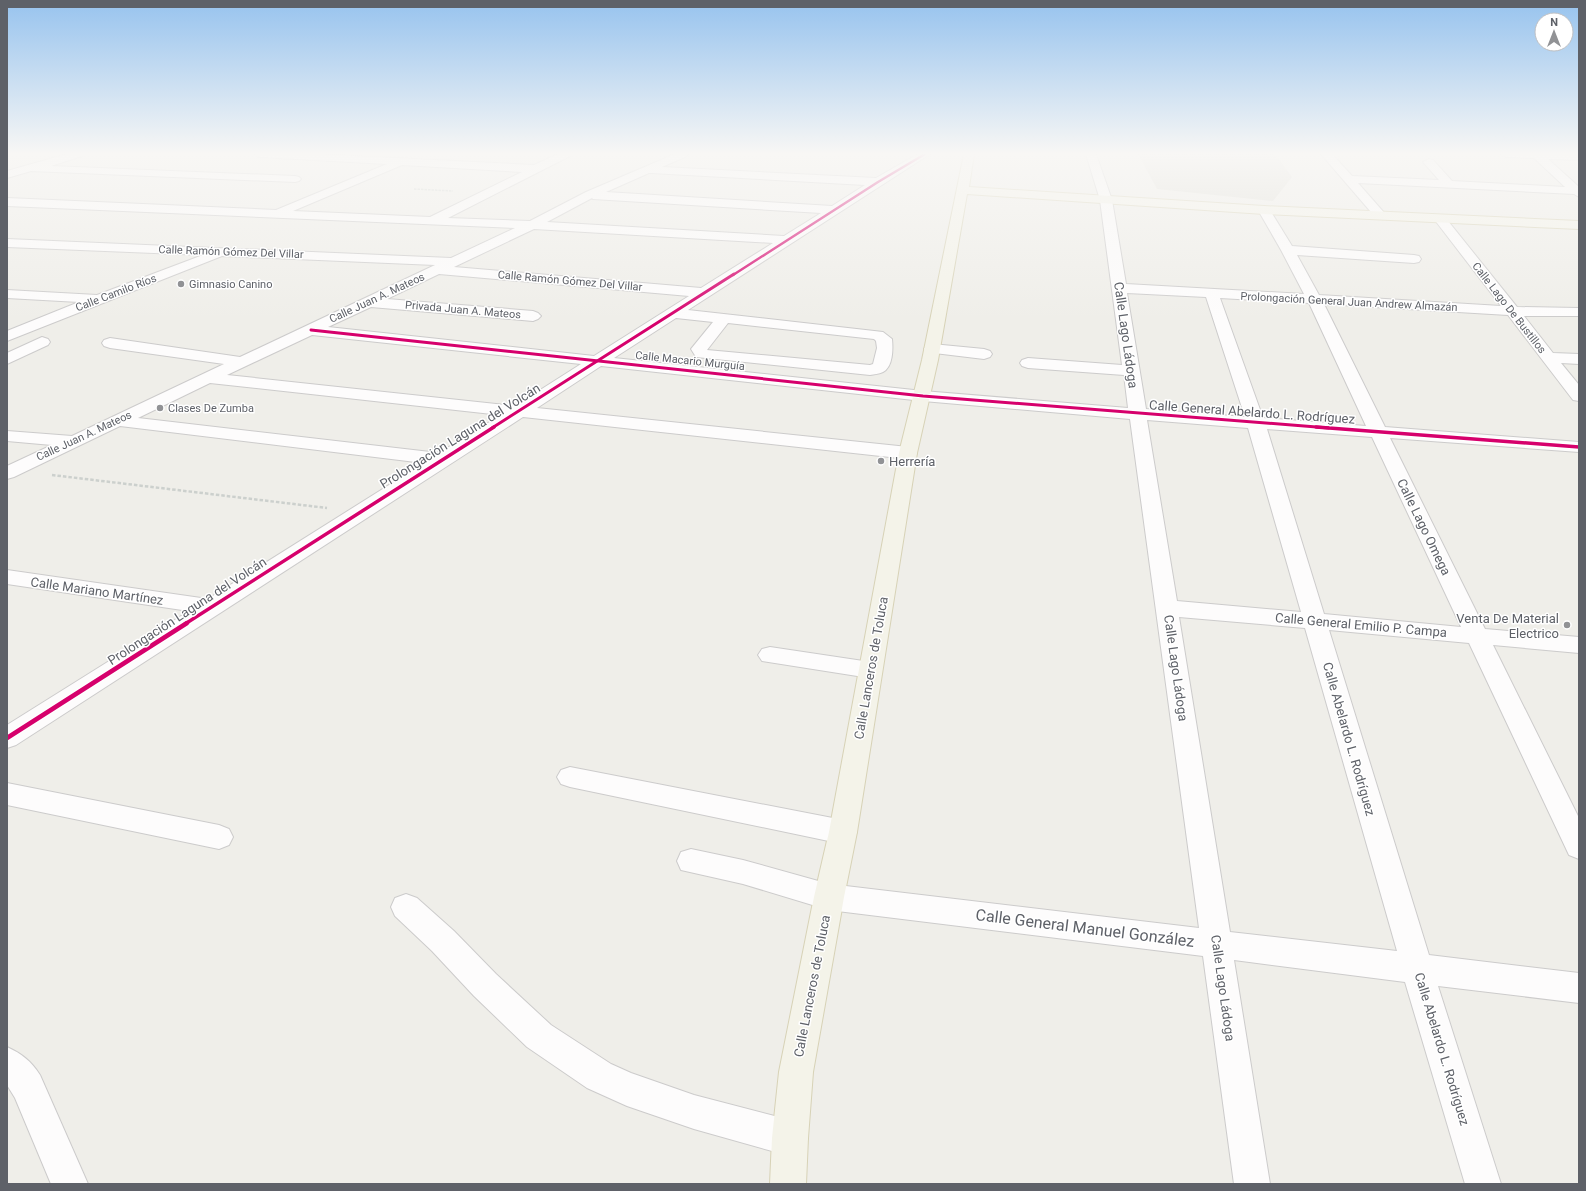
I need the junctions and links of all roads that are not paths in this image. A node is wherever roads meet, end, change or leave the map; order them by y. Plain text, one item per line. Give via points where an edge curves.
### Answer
1 (177, 210) edge
2 (287, 210) edge
3 (454, 210) edge
4 (562, 210) edge
5 (827, 210) edge
6 (834, 210) joint
7 (958, 210) edge
8 (1107, 210) edge
9 (1257, 210) edge
10 (1264, 210) junction
11 (1375, 210) edge
12 (276, 214) junction
13 (1381, 216) junction
14 (1440, 219) junction
15 (431, 221) junction
16 (532, 225) junction
17 (1579, 225) edge
18 (786, 240) junction
19 (7, 243) edge
20 (1288, 250) junction
21 (225, 252) junction
22 (1414, 259) dead end
23 (455, 262) junction
24 (436, 270) junction
25 (1119, 288) junction
26 (704, 292) junction
27 (7, 294) edge
28 (1212, 295) junction
29 (99, 299) junction
30 (1314, 300) junction
31 (369, 302) junction
32 (1512, 311) junction
33 (673, 312) junction
34 (1579, 312) edge
35 (533, 316) dead end
36 (724, 318) junction
37 (311, 330) junction
38 (713, 332) junction
39 (7, 336) edge
40 (42, 342) dead end
41 (110, 343) dead end
42 (885, 348) junction
43 (932, 349) junction
44 (984, 354) dead end
45 (1548, 357) junction
46 (7, 359) edge
47 (1579, 359) edge
48 (598, 360) junction
49 (242, 362) junction
50 (1028, 363) dead end
51 (1132, 371) junction
52 (208, 378) junction
53 (923, 396) junction
54 (1579, 396) edge
55 (518, 411) junction
56 (1138, 414) junction
57 (118, 421) junction
58 (1256, 423) junction
59 (1378, 432) junction
60 (7, 436) edge
61 (72, 441) junction
62 (1579, 446) edge
63 (908, 452) junction
64 (442, 459) junction
65 (10, 471) edge
66 (7, 577) edge
67 (212, 607) junction
68 (1167, 608) junction
69 (1314, 621) junction
70 (1477, 636) junction
71 (1579, 645) edge
72 (770, 655) dead end
73 (870, 670) junction
74 (7, 738) edge
75 (570, 777) dead end
76 (7, 794) edge
77 (843, 832) junction
78 (219, 838) dead end
79 (1579, 847) edge
80 (691, 861) dead end
81 (828, 897) junction
82 (406, 907) dead end
83 (1216, 944) junction
84 (1417, 968) junction
85 (1579, 988) edge
86 (7, 1064) edge
87 (790, 1138) junction
88 (70, 1184) edge
89 (788, 1184) edge
90 (1252, 1184) edge
91 (1483, 1184) edge

1 - 12 street
2 - 12 street
3 - 15 street
4 - 16 street, Calle Juan A. Mateos
5 - 6 street
6 - 18 street, Prolongación Laguna del Volcán
7 - 43 main road, Calle Lanceros de Toluca
8 - 25 street, Calle Lago Ládoga
9 - 10 main road
10 - 13 main road
10 - 20 street, Calle Lago Omega
11 - 13 street
12 - 15 street
13 - 14 main road
14 - 17 main road
14 - 32 street, Calle Lago De Bustillos
15 - 16 street
16 - 18 street
16 - 23 street, Calle Juan A. Mateos
18 - 26 street, Prolongación Laguna del Volcán
19 - 21 street, Calle Ramón Gómez Del Villar
20 - 22 street
20 - 30 street, Calle Lago Omega
21 - 23 street, Calle Ramón Gómez Del Villar
21 - 29 street, Calle Camilo Ríos
23 - 24 street, Calle Juan A. Mateos
24 - 26 street, Calle Ramón Gómez Del Villar
24 - 31 street, Calle Juan A. Mateos
25 - 28 street, Prolongación General Juan Andrew Almazán
25 - 51 street, Calle Lago Ládoga
26 - 33 street, Prolongación Laguna del Volcán
27 - 29 street
28 - 30 street, Prolongación General Juan Andrew Almazán
28 - 58 street, Calle Abelardo L. Rodríguez
29 - 39 street, Calle Camilo Ríos
30 - 32 street, Prolongación General Juan Andrew Almazán
30 - 59 street, Calle Lago Omega
31 - 35 street, Privada Juan A. Mateos
31 - 37 street, Calle Juan A. Mateos
32 - 34 street, Prolongación General Juan Andrew Almazán
32 - 45 street, Calle Lago De Bustillos
33 - 36 street
33 - 48 street, Prolongación Laguna del Volcán
36 - 38 street
36 - 42 street via 878,335 884,339
37 - 48 street, Calle Macario Murguía
37 - 49 street, Calle Juan A. Mateos
38 - 42 street
38 - 42 street via 699,349 702,354 870,370 881,366
40 - 46 street
41 - 49 street
43 - 44 street
43 - 53 main road, Calle Lanceros de Toluca
45 - 47 street
45 - 54 street, Calle Lago De Bustillos
48 - 53 street, Calle Macario Murguía
48 - 55 street, Prolongación Laguna del Volcán
49 - 52 street, Calle Juan A. Mateos
50 - 51 street
51 - 56 street, Calle Lago Ládoga
52 - 55 street
52 - 57 street, Calle Juan A. Mateos
53 - 56 street, Calle General Abelardo L. Rodríguez
53 - 63 main road, Calle Lanceros de Toluca
55 - 63 street
55 - 64 street, Prolongación Laguna del Volcán
56 - 58 street, Calle General Abelardo L. Rodríguez
56 - 68 street, Calle Lago Ládoga
57 - 61 street, Calle Juan A. Mateos
57 - 64 street
58 - 59 street, Calle General Abelardo L. Rodríguez
58 - 69 street, Calle Abelardo L. Rodríguez
59 - 62 street, Calle General Abelardo L. Rodríguez
59 - 70 street, Calle Lago Omega
60 - 61 street
61 - 65 street, Calle Juan A. Mateos
63 - 73 main road, Calle Lanceros de Toluca
64 - 67 street, Prolongación Laguna del Volcán
66 - 67 street, Calle Mariano Martínez
67 - 74 street, Prolongación Laguna del Volcán
68 - 69 street, Calle General Emilio P. Campa
68 - 83 street, Calle Lago Ládoga
69 - 70 street, Calle General Emilio P. Campa
69 - 84 street, Calle Abelardo L. Rodríguez
70 - 71 street, Calle General Emilio P. Campa
70 - 79 street, Calle Lago Omega
72 - 73 street
73 - 77 main road, Calle Lanceros de Toluca
75 - 77 street
76 - 78 street
77 - 81 main road, Calle Lanceros de Toluca
80 - 81 street, Calle General Manuel González via 743,872
81 - 83 street, Calle General Manuel González
81 - 87 main road, Calle Lanceros de Toluca via 796,1072
82 - 87 street via 539,1036 599,1076 627,1089 694,1112
83 - 84 street, Calle General Manuel González
83 - 90 street, Calle Lago Ládoga
84 - 85 street, Calle General Manuel González
84 - 91 street, Calle Abelardo L. Rodríguez
86 - 88 street via 20,1074 28,1087
87 - 89 main road, Calle Lanceros de Toluca

